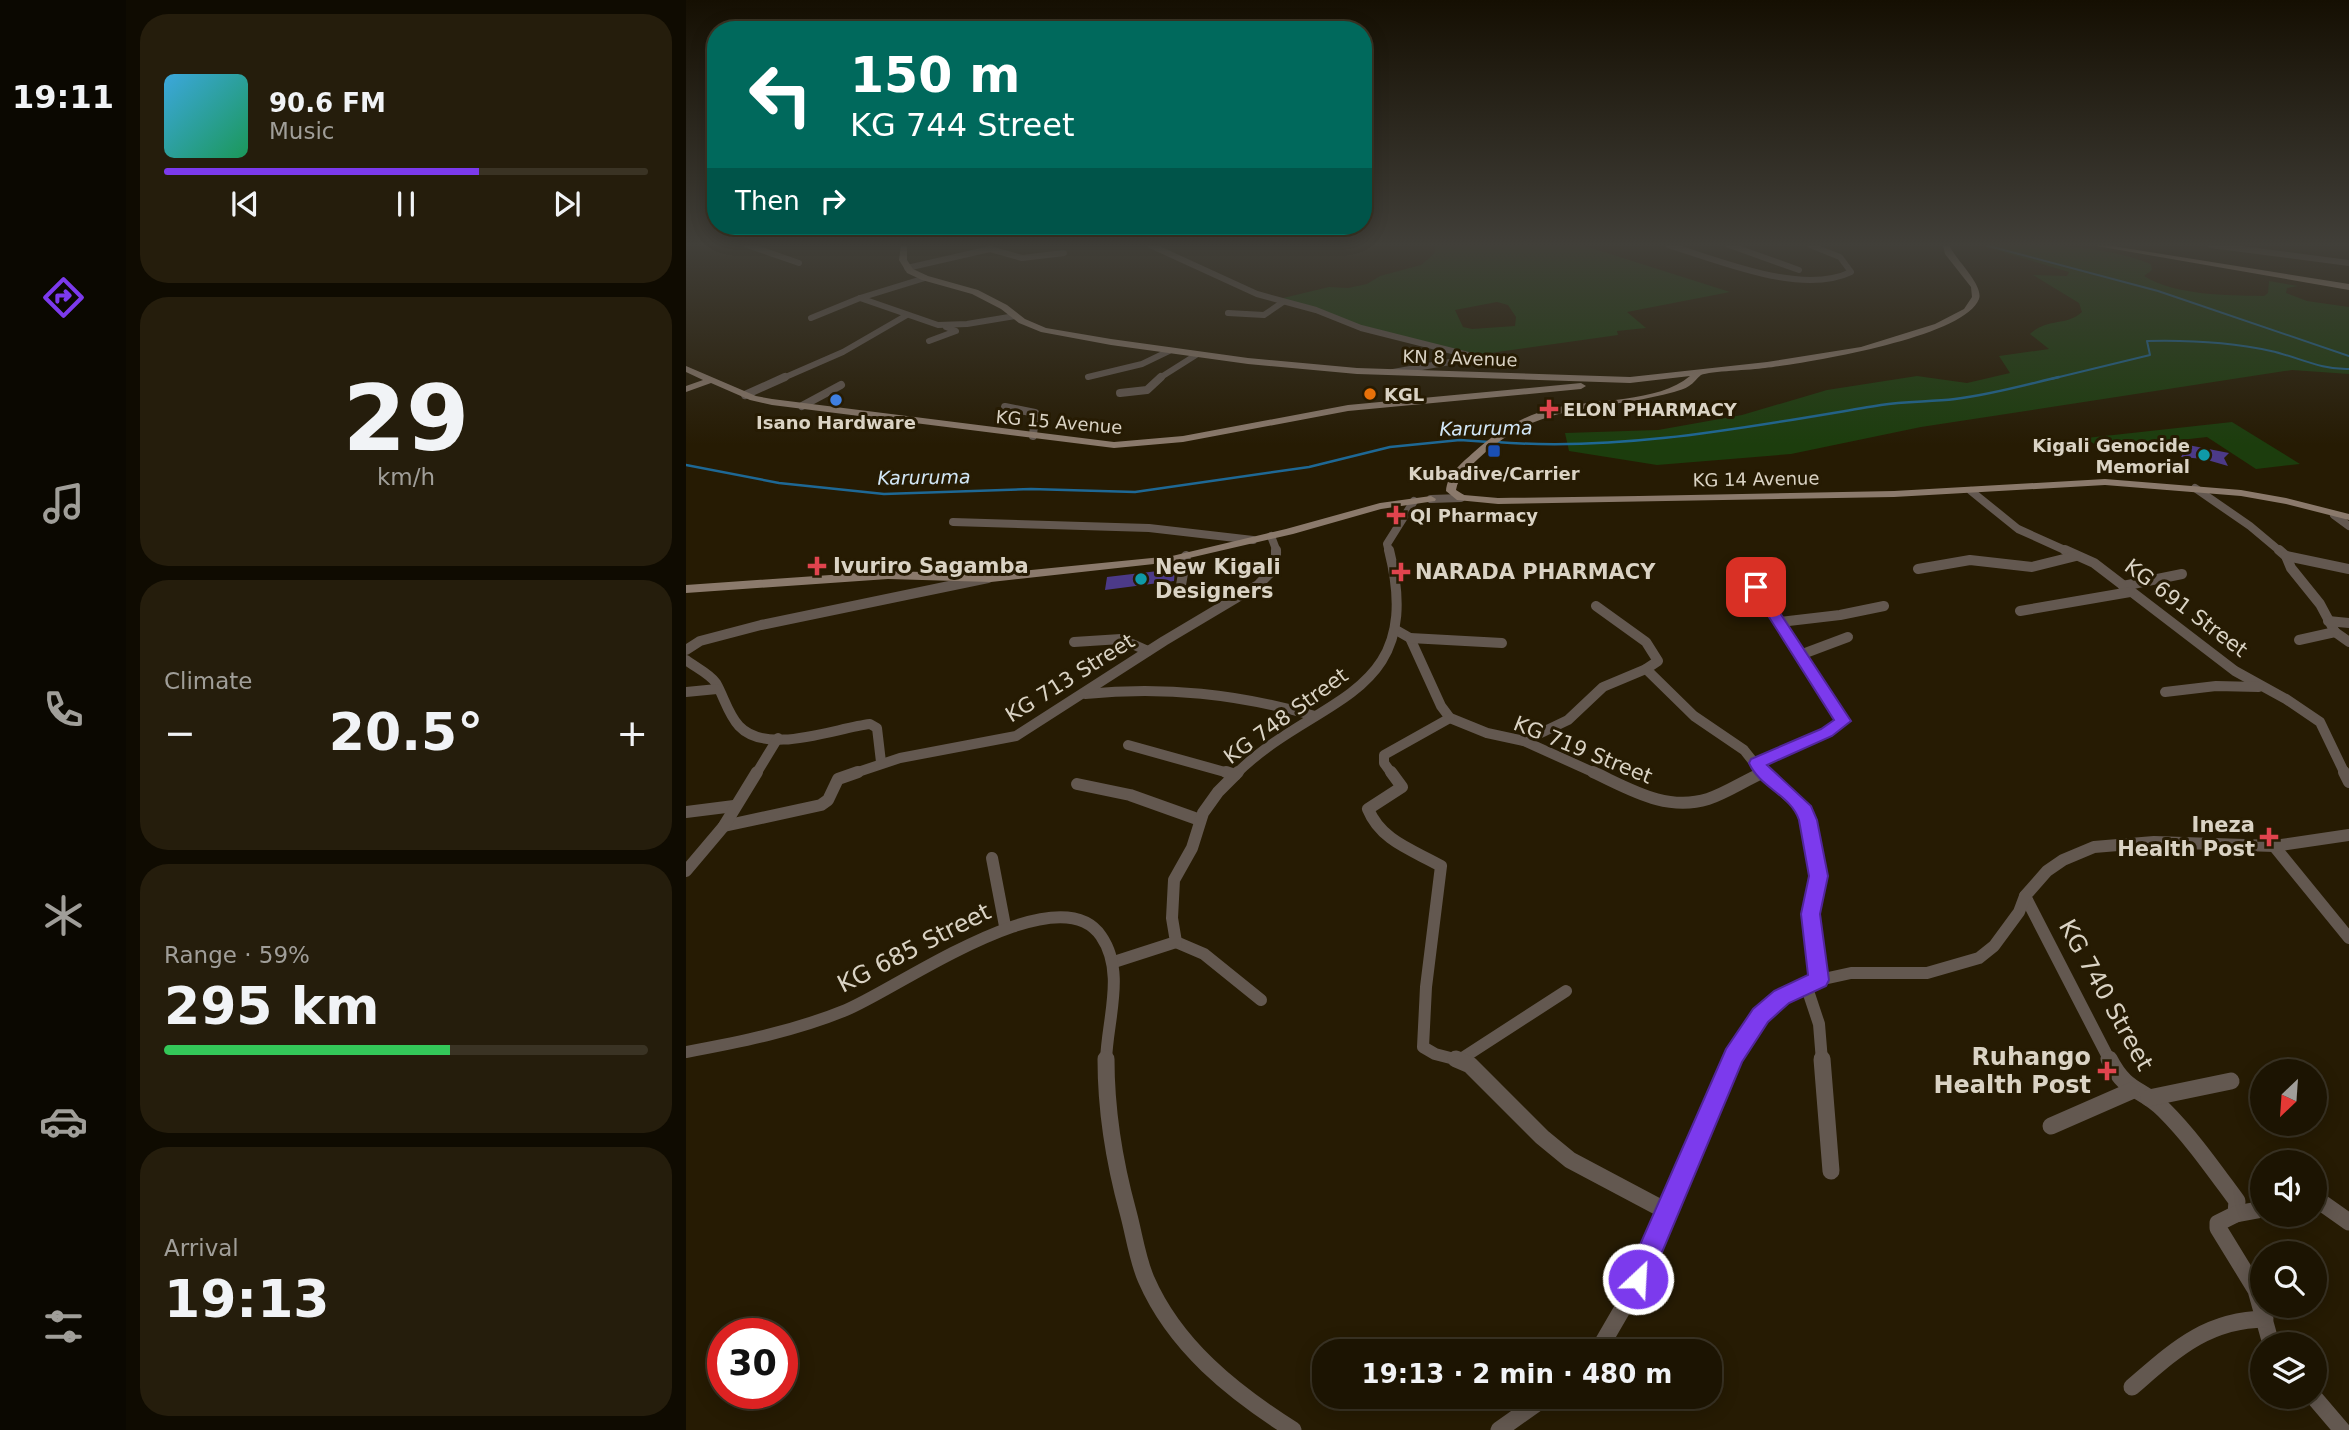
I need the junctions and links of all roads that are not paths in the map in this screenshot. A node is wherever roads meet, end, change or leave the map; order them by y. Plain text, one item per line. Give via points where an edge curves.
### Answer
1 (826, 312) edge
2 (900, 312) edge
3 (1010, 312) edge
4 (1269, 312) edge
5 (1320, 312) edge
6 (1964, 312) edge
7 (1228, 313) dead end
8 (907, 315) junction
9 (1015, 316) junction
10 (811, 318) dead end
11 (940, 325) junction
12 (929, 341) dead end
13 (1169, 351) junction
14 (1196, 355) junction
15 (686, 369) edge
16 (1394, 372) junction
17 (1698, 373) junction
18 (1088, 377) dead end
19 (1554, 378) junction
20 (710, 380) junction
21 (1630, 380) junction
22 (1575, 382) junction
23 (841, 385) dead end
24 (1560, 387) junction
25 (686, 389) edge
26 (1120, 393) dead end
27 (745, 395) junction
28 (802, 406) junction
29 (1005, 407) dead end
30 (1033, 436) junction
31 (1450, 486) junction
32 (2195, 488) junction
33 (1971, 491) junction
34 (1461, 498) junction
35 (1431, 499) junction
36 (1414, 500) junction
37 (2334, 515) junction
38 (2349, 517) edge
39 (953, 522) dead end
40 (2349, 526) edge
41 (1271, 536) junction
42 (1253, 540) junction
43 (1186, 556) junction
44 (2079, 556) junction
45 (2286, 556) junction
46 (1918, 569) dead end
47 (2349, 569) edge
48 (1745, 570) dead end
49 (2182, 574) dead end
50 (991, 578) junction
51 (686, 589) edge
52 (2127, 589) junction
53 (1180, 591) dead end
54 (1596, 606) dead end
55 (1884, 606) dead end
56 (2020, 611) dead end
57 (2328, 621) junction
58 (1780, 622) junction
59 (2349, 623) edge
60 (1396, 630) junction
61 (2335, 632) junction
62 (1848, 637) dead end
63 (1410, 638) junction
64 (2299, 639) dead end
65 (1074, 642) dead end
66 (2349, 642) edge
67 (1502, 643) dead end
68 (686, 650) edge
69 (1148, 651) junction
70 (1800, 655) junction
71 (686, 660) edge
72 (1646, 669) junction
73 (2262, 687) junction
74 (717, 689) junction
75 (686, 692) edge
76 (2165, 692) dead end
77 (1082, 694) junction
78 (1315, 716) junction
79 (1450, 718) junction
80 (778, 738) junction
81 (1524, 741) junction
82 (1128, 745) dead end
83 (881, 762) junction
84 (1759, 768) junction
85 (1235, 775) junction
86 (2349, 782) edge
87 (1077, 784) dead end
88 (734, 806) junction
89 (686, 812) edge
90 (1200, 820) junction
91 (724, 826) junction
92 (2349, 835) edge
93 (2274, 846) junction
94 (992, 858) dead end
95 (686, 871) edge
96 (2025, 896) junction
97 (1005, 926) junction
98 (2349, 938) edge
99 (1175, 942) junction
100 (1114, 962) junction
101 (1812, 983) junction
102 (1566, 991) dead end
103 (1261, 1000) dead end
104 (686, 1052) edge
105 (1461, 1059) junction
106 (2231, 1081) dead end
107 (2131, 1091) junction
108 (2149, 1098) junction
109 (2051, 1126) dead end
110 (1831, 1171) dead end
111 (2327, 1206) edge
112 (2250, 1211) edge
113 (1668, 1212) junction
114 (2236, 1214) junction
115 (2349, 1222) edge
116 (2265, 1319) junction
117 (2268, 1332) edge
118 (1605, 1339) edge
119 (2132, 1387) dead end
120 (1529, 1409) edge
121 (2324, 1409) edge
122 (1293, 1430) edge
123 (1499, 1430) edge
124 (2342, 1430) edge

1 - 10 street
2 - 8 street
3 - 9 main road, KN 8 Avenue
4 - 7 street
5 - 16 street via 1361,328 1476,357
6 - 17 main road via 1862,349
8 - 11 street
8 - 27 street via 843,352
9 - 11 street
9 - 13 main road, KN 8 Avenue via 1044,330
11 - 12 street via 956,331
13 - 14 main road, KN 8 Avenue
13 - 18 street via 1142,364
14 - 16 main road, KN 8 Avenue
14 - 26 street via 1147,390
15 - 20 main road, KG 15 Avenue
16 - 19 main road, KN 8 Avenue
17 - 21 main road
17 - 31 main road via 1691,382 1664,392 1558,410 1514,426 1469,462
19 - 22 main road, KN 8 Avenue
19 - 24 main road
20 - 25 main road
20 - 27 main road, KG 15 Avenue
21 - 22 main road
21 - 22 main road via 1587,378
22 - 24 main road, KG 15 Avenue
23 - 28 street
24 - 30 main road, KG 15 Avenue via 1348,408 1149,444
27 - 28 main road, KG 15 Avenue
28 - 30 main road, KG 15 Avenue
29 - 30 street via 1035,413
31 - 34 main road
31 - 35 street
32 - 33 main road, KG 14 Avenue via 2105,482
32 - 37 main road, KG 14 Avenue via 2287,501
32 - 45 street
33 - 34 main road, KG 14 Avenue via 1498,501
33 - 44 street, KG 691 Street via 2018,529
34 - 35 street
35 - 36 main road
36 - 41 main road
36 - 60 street, KG 748 Street via 1387,544 1396,579
37 - 38 main road, KG 14 Avenue
37 - 40 street
39 - 42 street via 1149,528
41 - 42 main road
41 - 69 street, KG 713 Street via 1277,553 1267,578
42 - 43 main road
43 - 50 main road
43 - 53 street
44 - 46 street via 2032,567 1970,560
44 - 52 street, KG 691 Street
45 - 47 street
45 - 57 street
48 - 58 street
49 - 52 street
50 - 51 main road via 888,575
50 - 68 street via 740,630 700,641
52 - 56 street
52 - 73 street, KG 691 Street
54 - 72 street via 1653,650 1658,661
55 - 58 street
57 - 59 street
57 - 61 street
58 - 70 street
60 - 63 street
60 - 78 street, KG 748 Street via 1382,662 1362,685
61 - 64 street
61 - 66 street
62 - 70 street
63 - 67 street
63 - 79 street
65 - 69 street via 1121,639
69 - 77 street, KG 713 Street
70 - 84 street, KG 719 Street via 1843,723
71 - 74 street via 715,680
72 - 81 street via 1617,678 1568,720
72 - 84 street via 1679,704 1733,742
73 - 76 street via 2208,686
73 - 86 street, KG 691 Street via 2320,722
74 - 75 street
74 - 80 street via 742,729
77 - 78 street via 1185,688
77 - 83 street, KG 713 Street via 1011,738
78 - 85 street, KG 748 Street
79 - 81 street, KG 719 Street
79 - 105 street via 1384,755 1384,763 1402,787 1371,804 1368,812 1378,827 1404,847 1441,866 1423,1047 1430,1054
80 - 83 street via 870,723 877,728
80 - 88 street
81 - 84 street, KG 719 Street via 1657,801 1683,804 1708,799
82 - 85 street
83 - 91 street, KG 713 Street via 838,779 821,805
84 - 101 street via 1788,793 1808,820 1818,876 1811,914
85 - 90 street, KG 748 Street via 1217,792
87 - 90 street via 1130,795
88 - 89 street
88 - 91 street
90 - 99 street, KG 748 Street via 1192,848 1174,880
91 - 95 street
92 - 93 street
93 - 96 street via 2154,842 2094,848 2047,871
93 - 98 street
94 - 97 street
96 - 101 street via 1994,946 1979,958 1927,973 1881,972
96 - 107 street, KG 740 Street via 2118,1077
97 - 100 street, KG 685 Street via 1046,919 1084,921 1102,934
97 - 104 street, KG 685 Street via 830,1018
99 - 100 street
99 - 103 street via 1204,954
100 - 122 street via 1106,1105 1118,1179 1146,1278 1171,1324 1221,1378
101 - 110 street
101 - 113 street via 1782,997 1760,1016 1733,1056
102 - 105 street
105 - 113 street via 1570,1160
106 - 108 street
107 - 108 street, KG 740 Street
107 - 109 street
108 - 114 street, KG 740 Street via 2166,1112 2229,1190 2237,1201
111 - 115 street
112 - 114 street
113 - 118 street via 1628,1301
114 - 116 street via 2218,1223 2218,1228 2256,1290
116 - 117 street
116 - 119 street via 2233,1320 2188,1338
120 - 123 street
121 - 124 street

